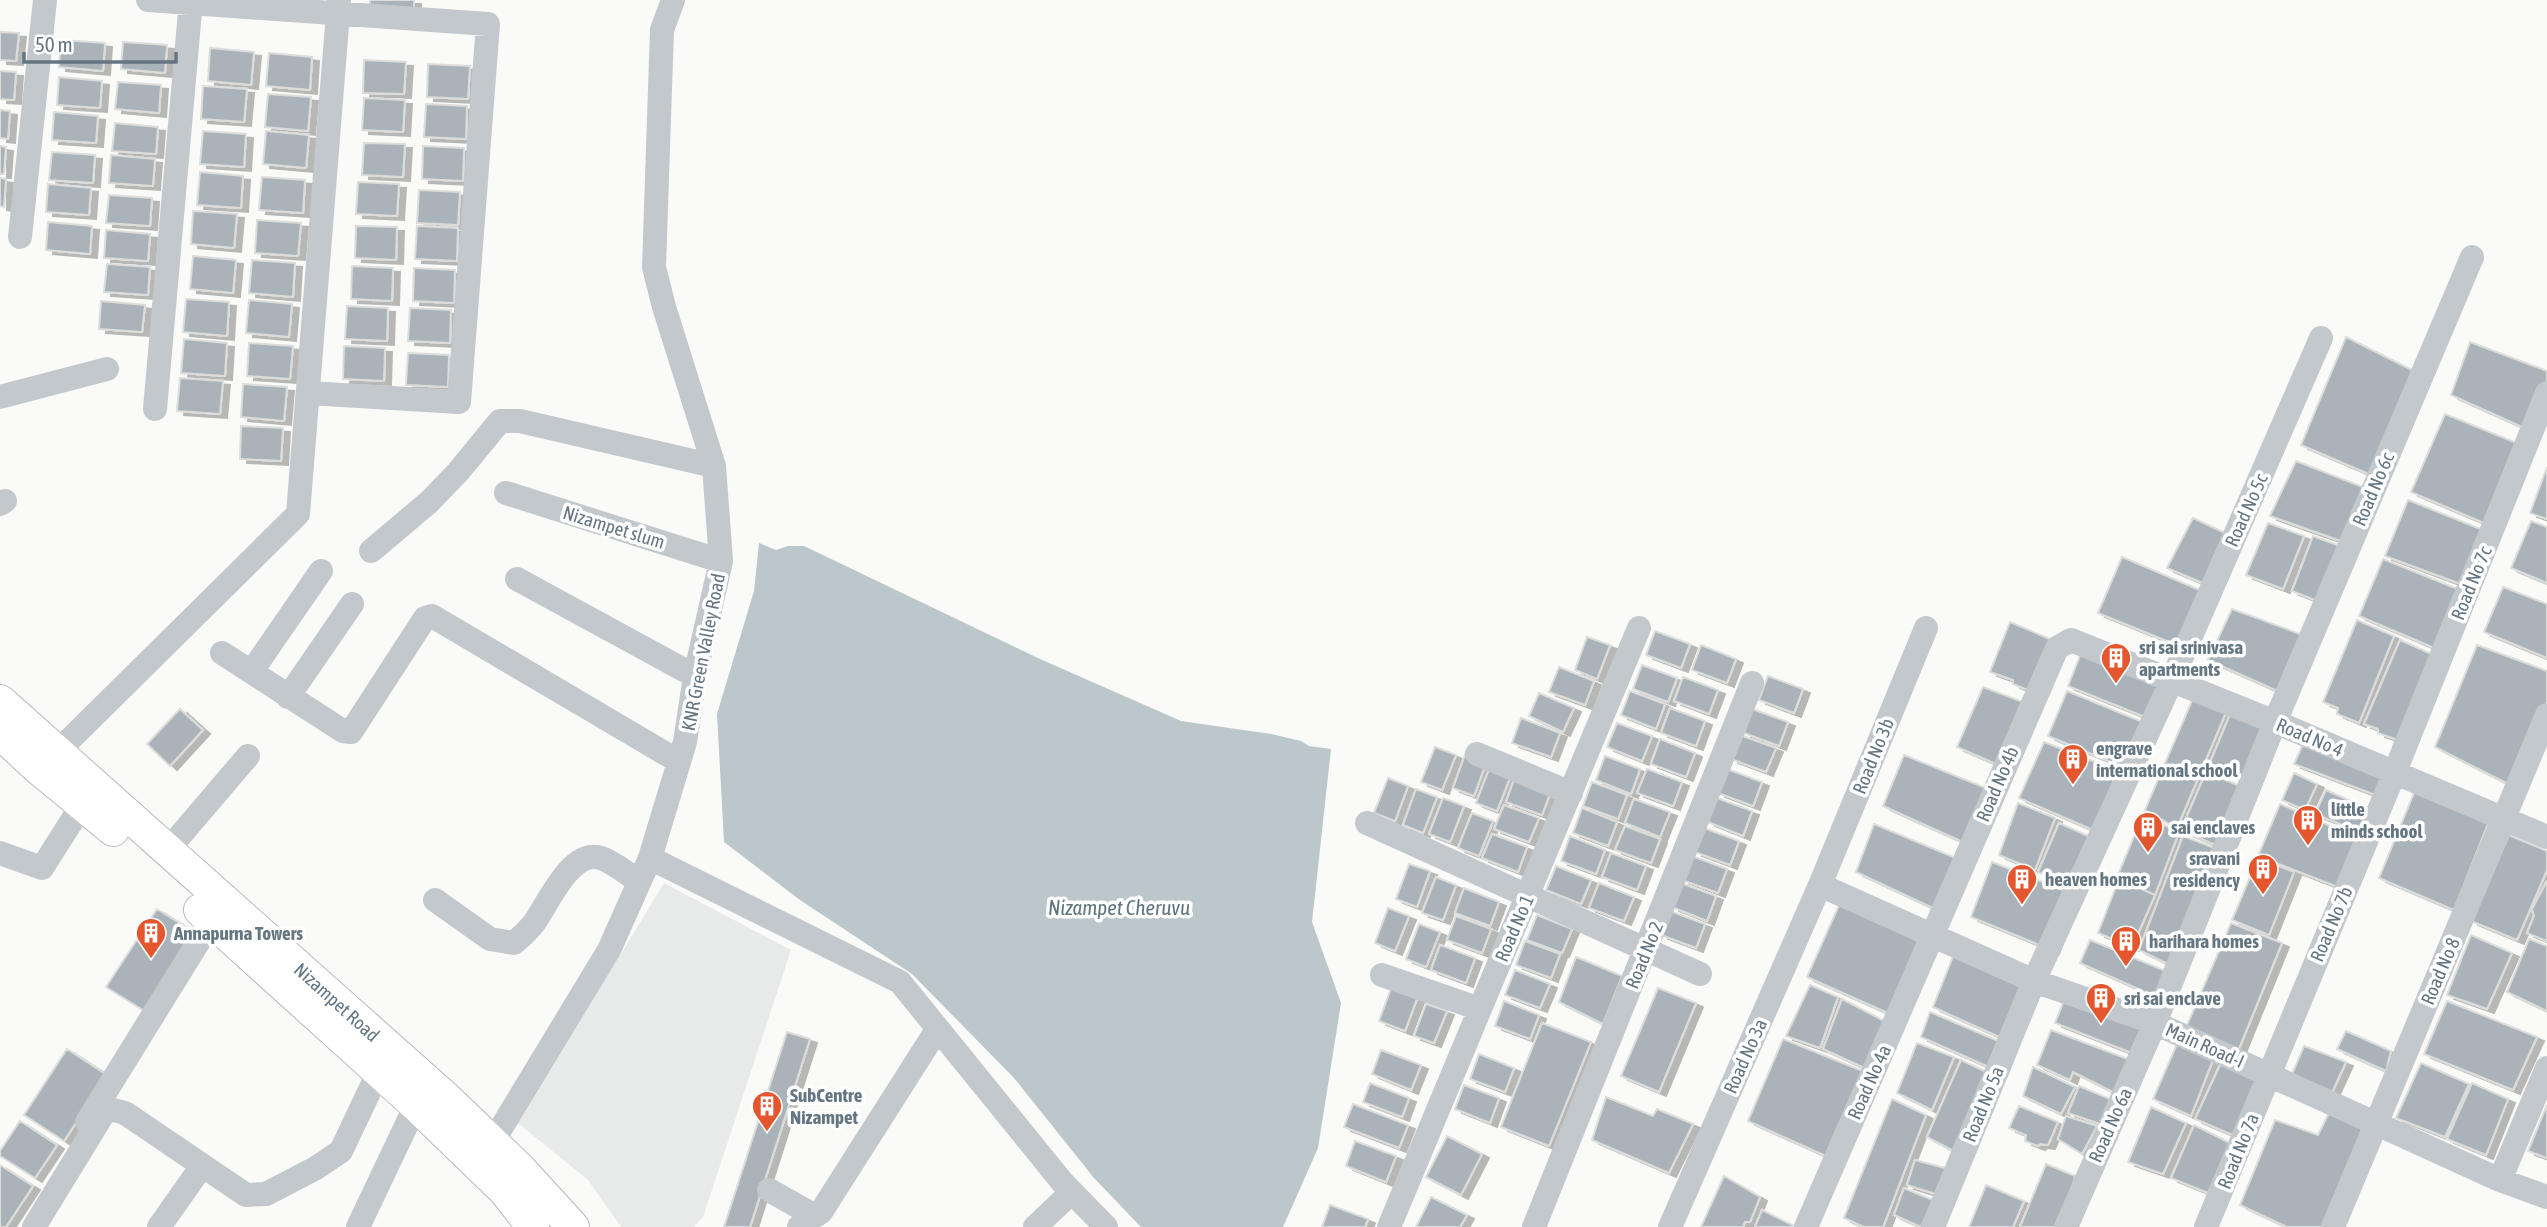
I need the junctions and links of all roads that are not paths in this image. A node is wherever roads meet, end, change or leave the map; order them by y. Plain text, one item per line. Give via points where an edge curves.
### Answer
1 (45, 0) edge
2 (148, 0) edge
3 (673, 0) edge
4 (191, 1) edge
5 (338, 7) edge
6 (20, 237) dead end
7 (2472, 257) dead end
8 (2321, 338) dead end
9 (107, 369) dead end
10 (308, 393) junction
11 (2547, 393) edge
12 (0, 397) edge
13 (155, 409) dead end
14 (714, 466) junction
15 (506, 493) dead end
16 (371, 551) dead end
17 (721, 561) junction
18 (321, 571) dead end
19 (517, 579) dead end
20 (352, 604) dead end
21 (1639, 628) dead end
22 (1926, 628) dead end
23 (2071, 640) joint
24 (222, 653) dead end
25 (252, 671) junction
26 (695, 676) junction
27 (2171, 682) junction
28 (1752, 683) dead end
29 (288, 697) junction
30 (0, 701) edge
31 (2547, 715) edge
32 (2275, 722) junction
33 (0, 733) edge
34 (1477, 754) dead end
35 (248, 755) dead end
36 (48, 761) junction
37 (678, 761) junction
38 (2394, 774) junction
39 (1571, 793) junction
40 (82, 805) junction
41 (2504, 820) junction
42 (1367, 823) dead end
43 (2547, 837) edge
44 (167, 851) junction
45 (0, 853) edge
46 (650, 858) junction
47 (639, 881) junction
48 (1820, 885) junction
49 (1528, 895) junction
50 (435, 900) dead end
51 (212, 920) junction
52 (1933, 937) junction
53 (1646, 949) junction
54 (1700, 974) dead end
55 (1382, 975) dead end
56 (2034, 981) junction
57 (1480, 1009) junction
58 (2155, 1023) junction
59 (933, 1036) dead end
60 (2547, 1068) edge
61 (380, 1071) junction
62 (2269, 1074) junction
63 (416, 1105) junction
64 (2377, 1123) junction
65 (492, 1143) junction
66 (202, 1166) junction
67 (2500, 1180) junction
68 (768, 1190) dead end
69 (1072, 1192) junction
70 (2547, 1197) edge
71 (807, 1222) edge
72 (522, 1223) edge
73 (18, 1227) edge
74 (34, 1227) edge
75 (159, 1227) edge
76 (358, 1227) edge
77 (573, 1227) edge
78 (1035, 1227) edge
79 (1106, 1227) edge
80 (1389, 1227) edge
81 (1534, 1227) edge
82 (1670, 1227) edge
83 (1806, 1227) edge
84 (1933, 1227) edge
85 (2066, 1227) edge
86 (2206, 1227) edge
87 (2333, 1227) edge

1 - 6 street
2 - 4 street
3 - 14 street, KNR Green Valley Road via 662,30 654,267
4 - 5 street
4 - 13 street
5 - 10 street
5 - 10 street via 488,24 459,401
7 - 32 street, Road No 6c
8 - 27 street, Road No 5c
9 - 12 street
10 - 36 street via 299,514
11 - 38 street, Road No 7c
14 - 16 street via 520,421 500,421 436,495
14 - 17 street, KNR Green Valley Road
15 - 17 street, Nizampet slum
17 - 26 street, KNR Green Valley Road
18 - 25 street
19 - 26 street
20 - 29 street
21 - 39 street, Road No 1
22 - 48 street, Road No 3b
23 - 27 street, Road No 4
23 - 52 street, Road No 4b via 2057,648
24 - 25 street
25 - 29 street
26 - 37 street, KNR Green Valley Road
27 - 32 street, Road No 4
27 - 56 street, Road No 5c
28 - 53 street, Road No 2
29 - 37 street via 351,732 425,618 432,616
30 - 36 main road, Nizampet Road
31 - 41 street, Road No 8
32 - 38 street, Road No 4
32 - 58 street, Road No 6c
33 - 36 main road, Nizampet Road
34 - 39 street
35 - 44 street
36 - 40 main road, Nizampet Road
36 - 44 main road, Nizampet Road
37 - 46 street, KNR Green Valley Road
38 - 41 street, Road No 4
38 - 62 street, Road No 7b
39 - 49 street, Road No 1
40 - 45 street via 42,868
40 - 51 main road, Nizampet Road
41 - 43 street, Road No 4
41 - 64 street, Road No 8
42 - 49 street
44 - 65 main road, Nizampet Road
46 - 47 street, KNR Green Valley Road
46 - 69 street via 900,982
47 - 50 street via 599,857 581,860 514,943 490,939
47 - 65 street, KNR Green Valley Road via 609,950
48 - 52 street, Main Road-I
48 - 82 street, Road No 3a
49 - 53 street
49 - 57 street, Road No 1
51 - 61 main road, Nizampet Road
51 - 73 street
52 - 56 street, Main Road-I
52 - 83 street, Road No 4a
53 - 54 street
53 - 81 street, Road No 2
55 - 57 street
56 - 58 street, Main Road-I
56 - 84 street, Road No 5a
57 - 80 street, Road No 1
58 - 62 street, Main Road-I
58 - 85 street, Road No 6a
59 - 71 street via 821,1212
60 - 67 street
61 - 63 main road, Nizampet Road
61 - 66 street via 341,1151 316,1168 266,1194 246,1195
62 - 64 street, Main Road-I
62 - 86 street, Road No 7a
63 - 72 main road, Nizampet Road via 505,1191
63 - 76 street
64 - 67 street, Main Road-I
64 - 87 street, Road No 8
65 - 77 main road, Nizampet Road
66 - 74 street via 125,1113 105,1111
66 - 75 street
67 - 70 street, Main Road-I
68 - 71 street
69 - 78 street
69 - 79 street

